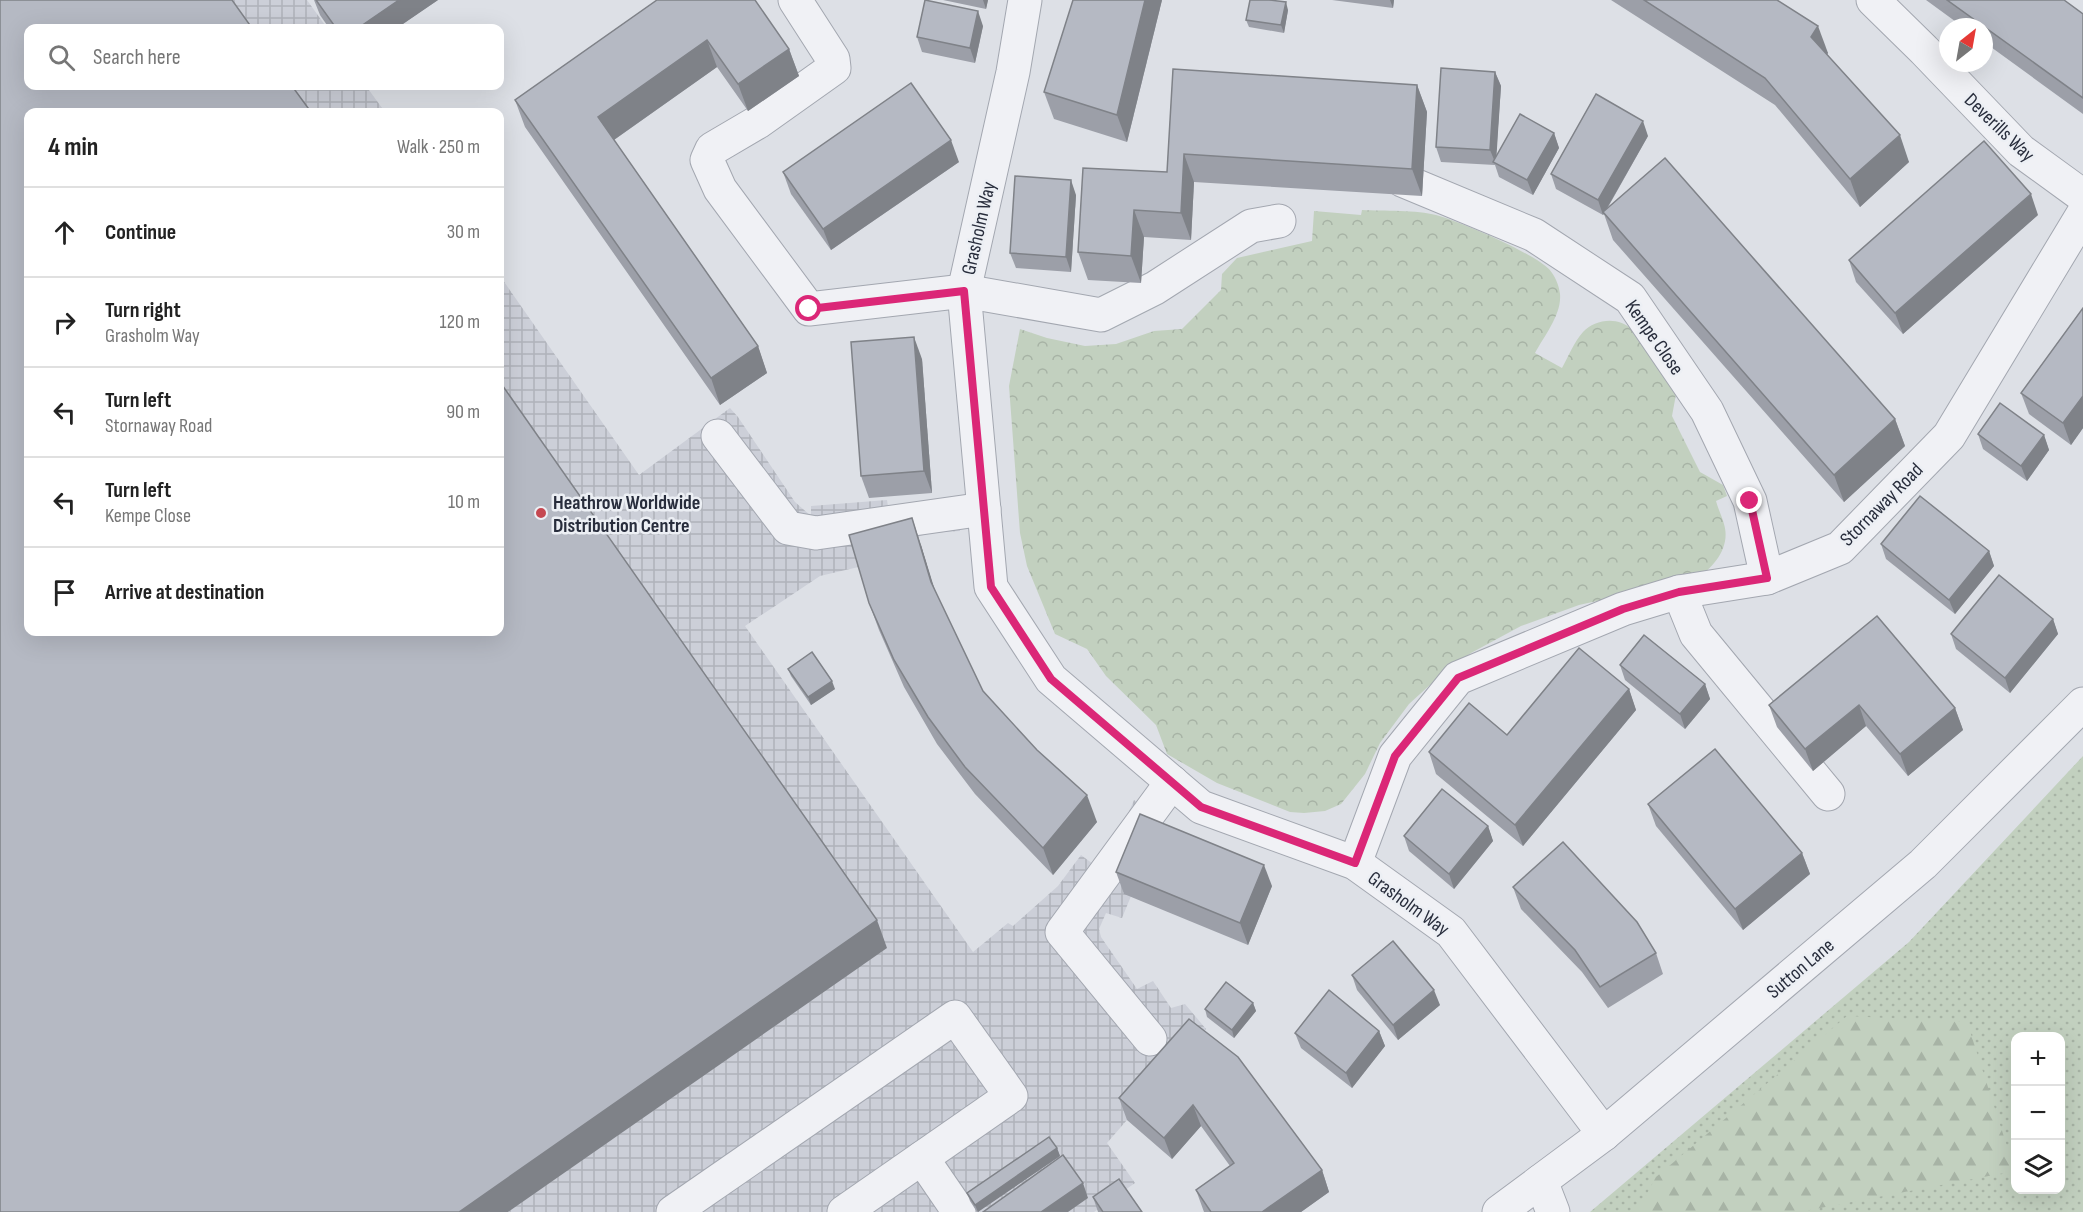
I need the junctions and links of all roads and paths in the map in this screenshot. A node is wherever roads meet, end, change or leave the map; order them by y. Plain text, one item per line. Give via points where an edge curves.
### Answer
1 (795, 0) edge
2 (1025, 0) edge
3 (1873, 0) edge
4 (1402, 180) edge
5 (2083, 196) edge
6 (2083, 214) edge
7 (1279, 221) dead end
8 (964, 291) junction
9 (718, 436) dead end
10 (984, 509) junction
11 (1767, 578) junction
12 (1679, 592) junction
13 (2083, 704) edge
14 (1172, 782) junction
15 (1828, 794) dead end
16 (1355, 863) junction
17 (1150, 1039) dead end
18 (1604, 1134) junction
19 (922, 1158) junction
20 (1541, 1181) junction
21 (673, 1212) edge
22 (844, 1212) edge
23 (959, 1212) edge
24 (1499, 1212) edge
25 (1553, 1212) edge

1 - 8 street via 833,59 834,68 712,149 707,160 720,189 809,309
2 - 8 street, Grasholm Way via 1013,72
3 - 5 street, Deverills Way via 2021,151
4 - 11 street, Kempe Close via 1534,236 1630,298 1707,411 1750,501
6 - 11 street, Stornaway Road via 1949,436 1840,548
7 - 8 street via 1251,226 1155,288 1101,315
8 - 10 street, Grasholm Way
9 - 10 street via 788,528 816,533
10 - 14 street, Grasholm Way via 991,587 1051,679
11 - 12 street, Stornaway Road
12 - 15 street via 1696,633
12 - 16 street, Stornaway Road via 1623,609 1458,678 1395,756
13 - 18 street, Sutton Lane via 1923,864
14 - 16 street, Grasholm Way via 1201,807
14 - 17 street via 1062,932
16 - 18 street, Grasholm Way via 1451,932
18 - 20 street, Sutton Lane
19 - 21 street via 1011,1096 955,1017
19 - 22 street
19 - 23 street
20 - 24 street, Sutton Lane
20 - 25 street

